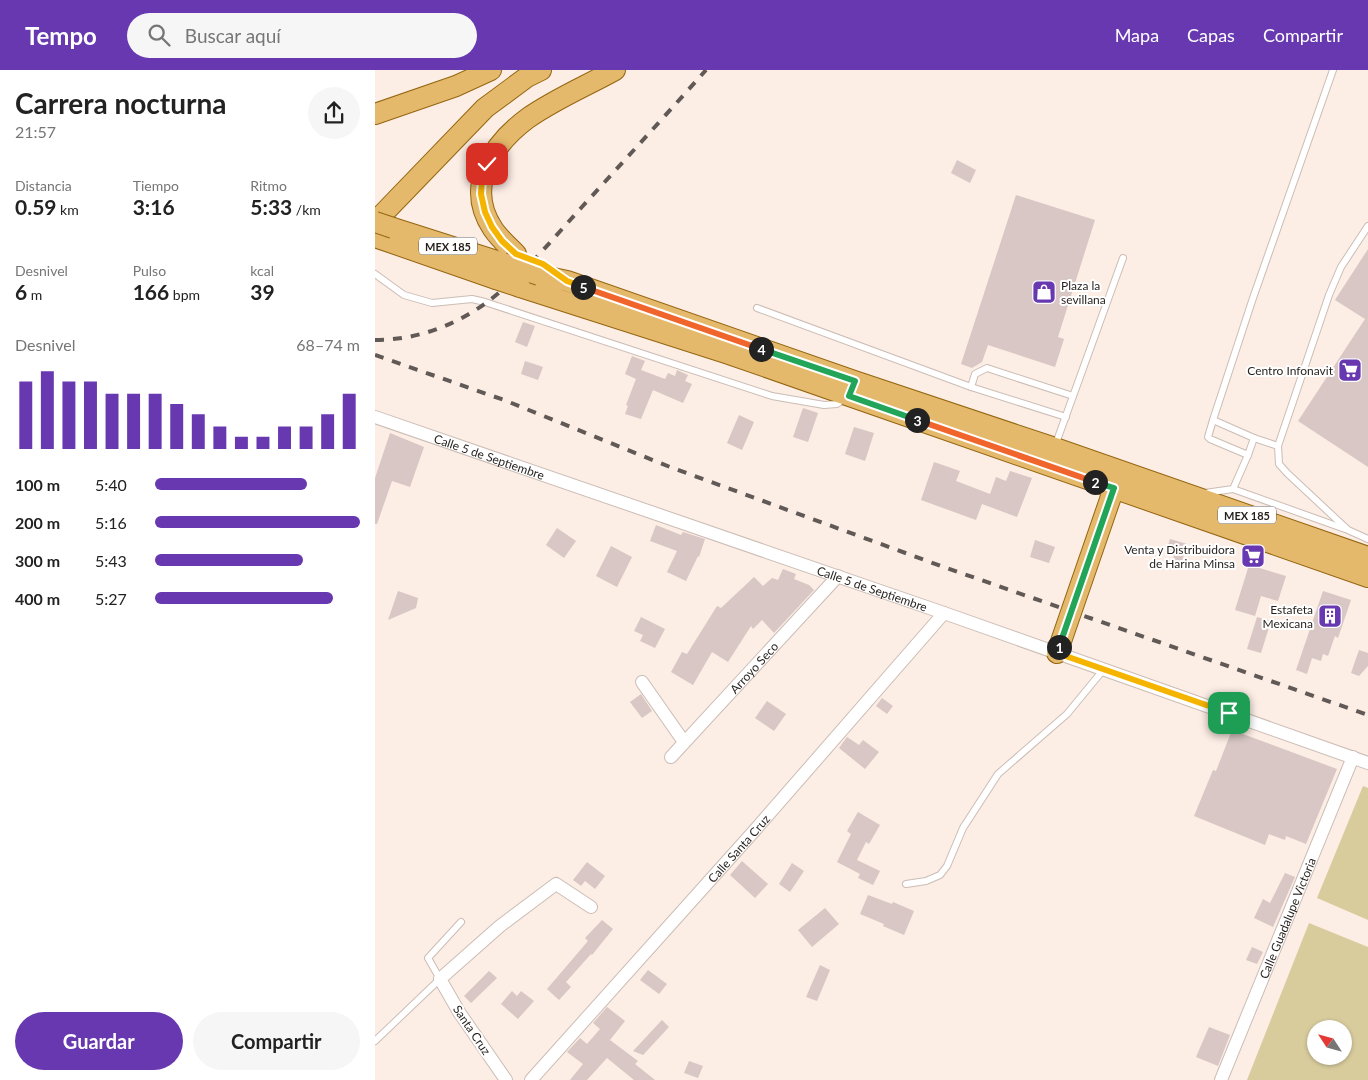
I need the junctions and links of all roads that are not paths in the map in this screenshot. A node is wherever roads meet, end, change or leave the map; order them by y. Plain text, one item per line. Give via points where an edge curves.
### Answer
1 (491, 70) edge
2 (514, 70) edge
3 (541, 70) edge
4 (615, 70) edge
5 (1333, 70) edge
6 (375, 114) edge
7 (375, 211) edge
8 (1368, 226) edge
9 (381, 230) edge
10 (1123, 258) dead end
11 (505, 265) junction
12 (375, 274) edge
13 (757, 308) dead end
14 (971, 386) junction
15 (852, 388) junction
16 (1073, 396) junction
17 (375, 417) edge
18 (1065, 417) junction
19 (1213, 420) junction
20 (1254, 438) junction
21 (1277, 446) junction
22 (1249, 455) junction
23 (1051, 457) junction
24 (1120, 481) junction
25 (1233, 489) junction
26 (1189, 495) junction
27 (1348, 530) junction
28 (1368, 539) edge
29 (1368, 557) edge
30 (838, 576) junction
31 (1368, 577) edge
32 (944, 613) junction
33 (1057, 653) junction
34 (1104, 669) junction
35 (642, 682) dead end
36 (684, 742) junction
37 (671, 757) dead end
38 (1353, 757) junction
39 (1368, 763) edge
40 (905, 884) dead end
41 (591, 907) dead end
42 (461, 922) dead end
43 (440, 979) junction
44 (375, 1041) edge
45 (506, 1080) edge
46 (531, 1080) edge
47 (1221, 1080) edge

1 - 6 main road via 456,86
2 - 7 main road via 450,128
3 - 9 main road via 485,108
4 - 11 main road via 529,118 510,133 487,164 481,194 485,212 502,241
5 - 19 lane
8 - 21 lane via 1341,267 1329,296
9 - 11 main road, MEX 185
10 - 16 lane
11 - 15 main road, MEX 185, bridge via 541,270
11 - 15 main road, MEX 185, bridge via 520,287 729,354
12 - 15 lane via 404,295 431,303 472,299 485,302 772,396 824,405 837,404
13 - 14 lane
14 - 16 lane via 975,374 987,368
14 - 18 lane
15 - 23 main road, MEX 185
16 - 18 lane
17 - 30 street, Calle 5 de Septiembre
18 - 23 lane
19 - 20 lane
19 - 22 lane via 1210,439
20 - 21 lane
20 - 22 lane
21 - 27 lane via 1279,464
22 - 25 lane
23 - 24 main road, MEX 185
24 - 26 main road, MEX 185
24 - 31 main road, MEX 185
24 - 33 main road
25 - 26 lane
25 - 27 lane
26 - 29 main road, MEX 185
27 - 28 lane
30 - 32 street, Calle 5 de Septiembre
30 - 36 street, Arroyo Seco
32 - 33 street, Calle 5 de Septiembre
32 - 46 street, Calle Santa Cruz
33 - 34 street, Calle 5 de Septiembre
34 - 38 street, Calle 5 de Septiembre
34 - 40 lane via 1067,714 998,774 963,828 940,875
35 - 36 street
36 - 37 street, Arroyo Seco
38 - 39 street, Calle 5 de Septiembre
38 - 47 street, Calle Guadalupe Victoria
41 - 43 street via 557,884 500,926
42 - 43 lane via 428,958
43 - 44 lane
43 - 45 street, Santa Cruz

